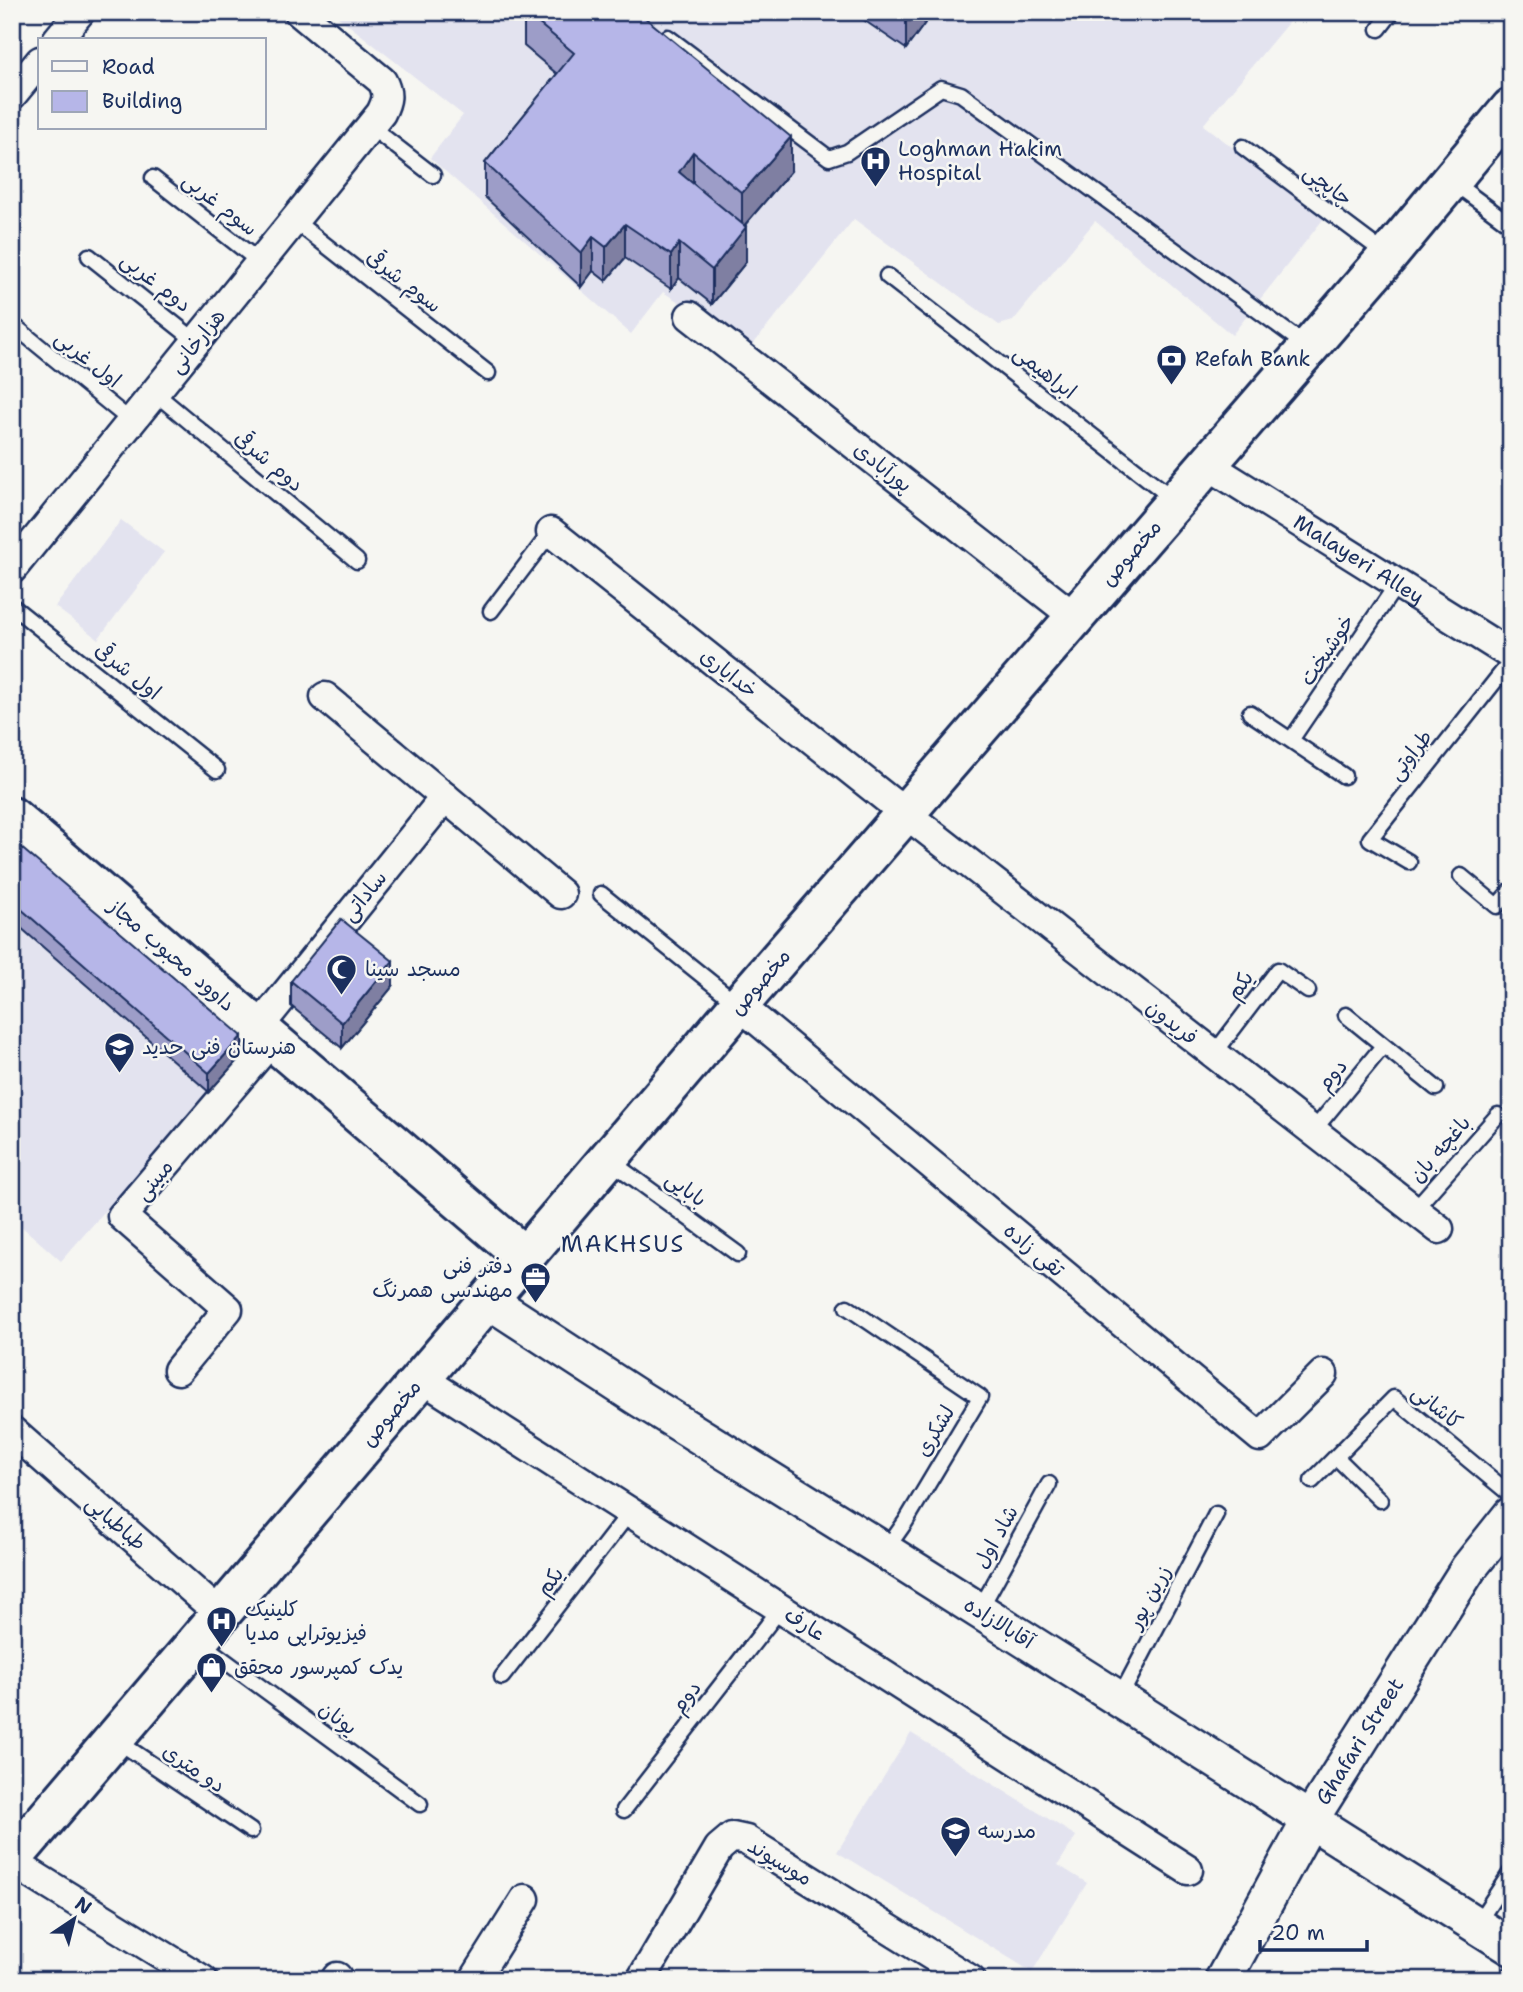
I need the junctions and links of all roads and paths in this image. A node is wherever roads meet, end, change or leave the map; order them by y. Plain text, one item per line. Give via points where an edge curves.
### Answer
1 (80, 12) edge
2 (299, 12) edge
3 (1392, 12) edge
4 (656, 28) edge
5 (1379, 29) dead end
6 (59, 38) edge
7 (38, 63) edge
8 (12, 95) edge
9 (1511, 108) edge
10 (376, 120) junction
11 (1243, 147) dead end
12 (433, 175) dead end
13 (153, 178) dead end
14 (1452, 181) junction
15 (295, 221) junction
16 (1511, 225) edge
17 (89, 256) dead end
18 (1388, 256) junction
19 (261, 263) junction
20 (887, 276) dead end
21 (690, 316) dead end
22 (17, 328) dead end
23 (197, 342) junction
24 (1309, 348) junction
25 (488, 373) dead end
26 (155, 393) junction
27 (132, 422) junction
28 (1208, 465) junction
29 (1176, 502) junction
30 (551, 532) joint
31 (357, 561) dead end
32 (12, 569) edge
33 (1397, 584) junction
34 (12, 606) edge
35 (491, 611) dead end
36 (1076, 618) junction
37 (1511, 656) edge
38 (1511, 661) edge
39 (325, 697) dead end
40 (1251, 713) dead end
41 (1291, 740) junction
42 (217, 770) dead end
43 (1344, 776) dead end
44 (445, 797) junction
45 (906, 814) junction
46 (12, 817) edge
47 (1409, 862) dead end
48 (1461, 876) dead end
49 (1511, 890) edge
50 (561, 894) dead end
51 (601, 894) dead end
52 (1308, 990) dead end
53 (739, 1005) junction
54 (1346, 1015) dead end
55 (265, 1034) junction
56 (1384, 1046) junction
57 (1214, 1054) junction
58 (1436, 1088) dead end
59 (1498, 1115) dead end
60 (1313, 1131) junction
61 (608, 1159) junction
62 (1414, 1210) junction
63 (1438, 1229) dead end
64 (738, 1254) dead end
65 (524, 1256) junction
66 (488, 1300) junction
67 (847, 1307) dead end
68 (178, 1370) dead end
69 (1322, 1374) dead end
70 (421, 1378) junction
71 (12, 1431) edge
72 (1336, 1457) junction
73 (1312, 1481) dead end
74 (1049, 1484) dead end
75 (1511, 1495) edge
76 (1380, 1500) dead end
77 (630, 1512) junction
78 (1216, 1514) dead end
79 (1511, 1515) edge
80 (885, 1551) junction
81 (780, 1609) junction
82 (979, 1611) junction
83 (209, 1627) junction
84 (502, 1677) dead end
85 (1119, 1699) junction
86 (114, 1739) junction
87 (420, 1804) dead end
88 (624, 1810) dead end
89 (1310, 1820) junction
90 (251, 1831) dead end
91 (14, 1855) edge
92 (1188, 1870) dead end
93 (1511, 1872) edge
94 (525, 1899) dead end
95 (1476, 1926) junction
96 (1511, 1947) edge
97 (174, 1972) edge
98 (1511, 1973) edge
99 (644, 1979) edge
100 (203, 1980) edge
101 (474, 1980) edge
102 (971, 1980) edge
103 (1223, 1980) edge
104 (1506, 1980) edge

1 - 6 street
2 - 10 street via 383,81 387,100
3 - 5 lane
4 - 24 lane via 829,158 847,152 941,88 961,94
7 - 8 street
9 - 14 main road, مخصوص
10 - 12 lane
10 - 15 street, هزارخانی
11 - 18 lane, چاپچی
13 - 19 lane, سوم غربی
14 - 16 lane
14 - 18 main road, مخصوص
15 - 19 street, هزارخانی
15 - 25 lane, سوم شرقی
17 - 23 lane, دوم غربی
18 - 24 main road, مخصوص
19 - 23 street, هزارخانی
20 - 29 lane, ابراهیمی
21 - 36 street, پورآبادی
22 - 27 lane, اول غربی
23 - 26 street, هزارخانی
24 - 28 main road, مخصوص
26 - 27 street, هزارخانی
26 - 31 lane, دوم شرقی
27 - 32 street, هزارخانی
28 - 29 main road, مخصوص
28 - 33 street, Malayeri Alley
29 - 36 main road, مخصوص
30 - 35 lane
30 - 45 street, خدایاری
33 - 37 street, Malayeri Alley
33 - 41 lane, خوشبخت
34 - 42 lane, اول شرقی
36 - 45 main road, مخصوص
38 - 47 lane, طراوتی via 1370,839
39 - 44 street
40 - 41 lane
41 - 43 lane
44 - 50 street
44 - 55 street, ساداتی
45 - 53 main road, مخصوص
45 - 57 street, فریدون
46 - 55 main road, داوود محبوب مجاز
48 - 49 lane via 1497,906
51 - 53 lane
52 - 57 lane, یکم via 1278,970
53 - 61 main road, مخصوص
53 - 69 street, تقی زاده via 1260,1437
54 - 56 lane
55 - 65 main road, داوود محبوب مجاز
55 - 68 street, مبینی via 122,1216 228,1309
56 - 58 lane
56 - 60 lane, دوم
57 - 60 street, فریدون
59 - 62 lane, باغچه بان
60 - 62 street, فریدون
61 - 64 lane, بابایی
61 - 65 main road, مخصوص
62 - 63 street, فریدون
65 - 66 main road, مخصوص
66 - 70 main road, مخصوص
66 - 80 street, آقابالازاده
67 - 80 lane, لشکری via 980,1397
70 - 77 street, عارف
70 - 83 main road, مخصوص
71 - 83 street, طباطبایی
72 - 73 lane, کاشانی
72 - 75 lane, کاشانی via 1394,1398
72 - 76 lane
74 - 82 lane, شاد اول
77 - 81 street, عارف
77 - 84 lane, یکم
78 - 85 lane, زرین پور
79 - 89 street, Ghafari Street via 1468,1569
80 - 82 street, آقابالازاده
81 - 88 lane, دوم
81 - 92 street, عارف
82 - 85 street, آقابالازاده
83 - 86 main road, مخصوص
83 - 87 lane, یونان
85 - 89 street, آقابالازاده
86 - 90 lane, دو متری
86 - 91 main road, مخصوص
89 - 95 street, آقابالازاده
89 - 103 street, Ghafari Street
91 - 97 street
93 - 95 lane
94 - 101 street
95 - 96 street, آقابالازاده
97 - 100 street
98 - 104 lane
99 - 102 street, موسیوند via 719,1848 732,1837 746,1840

